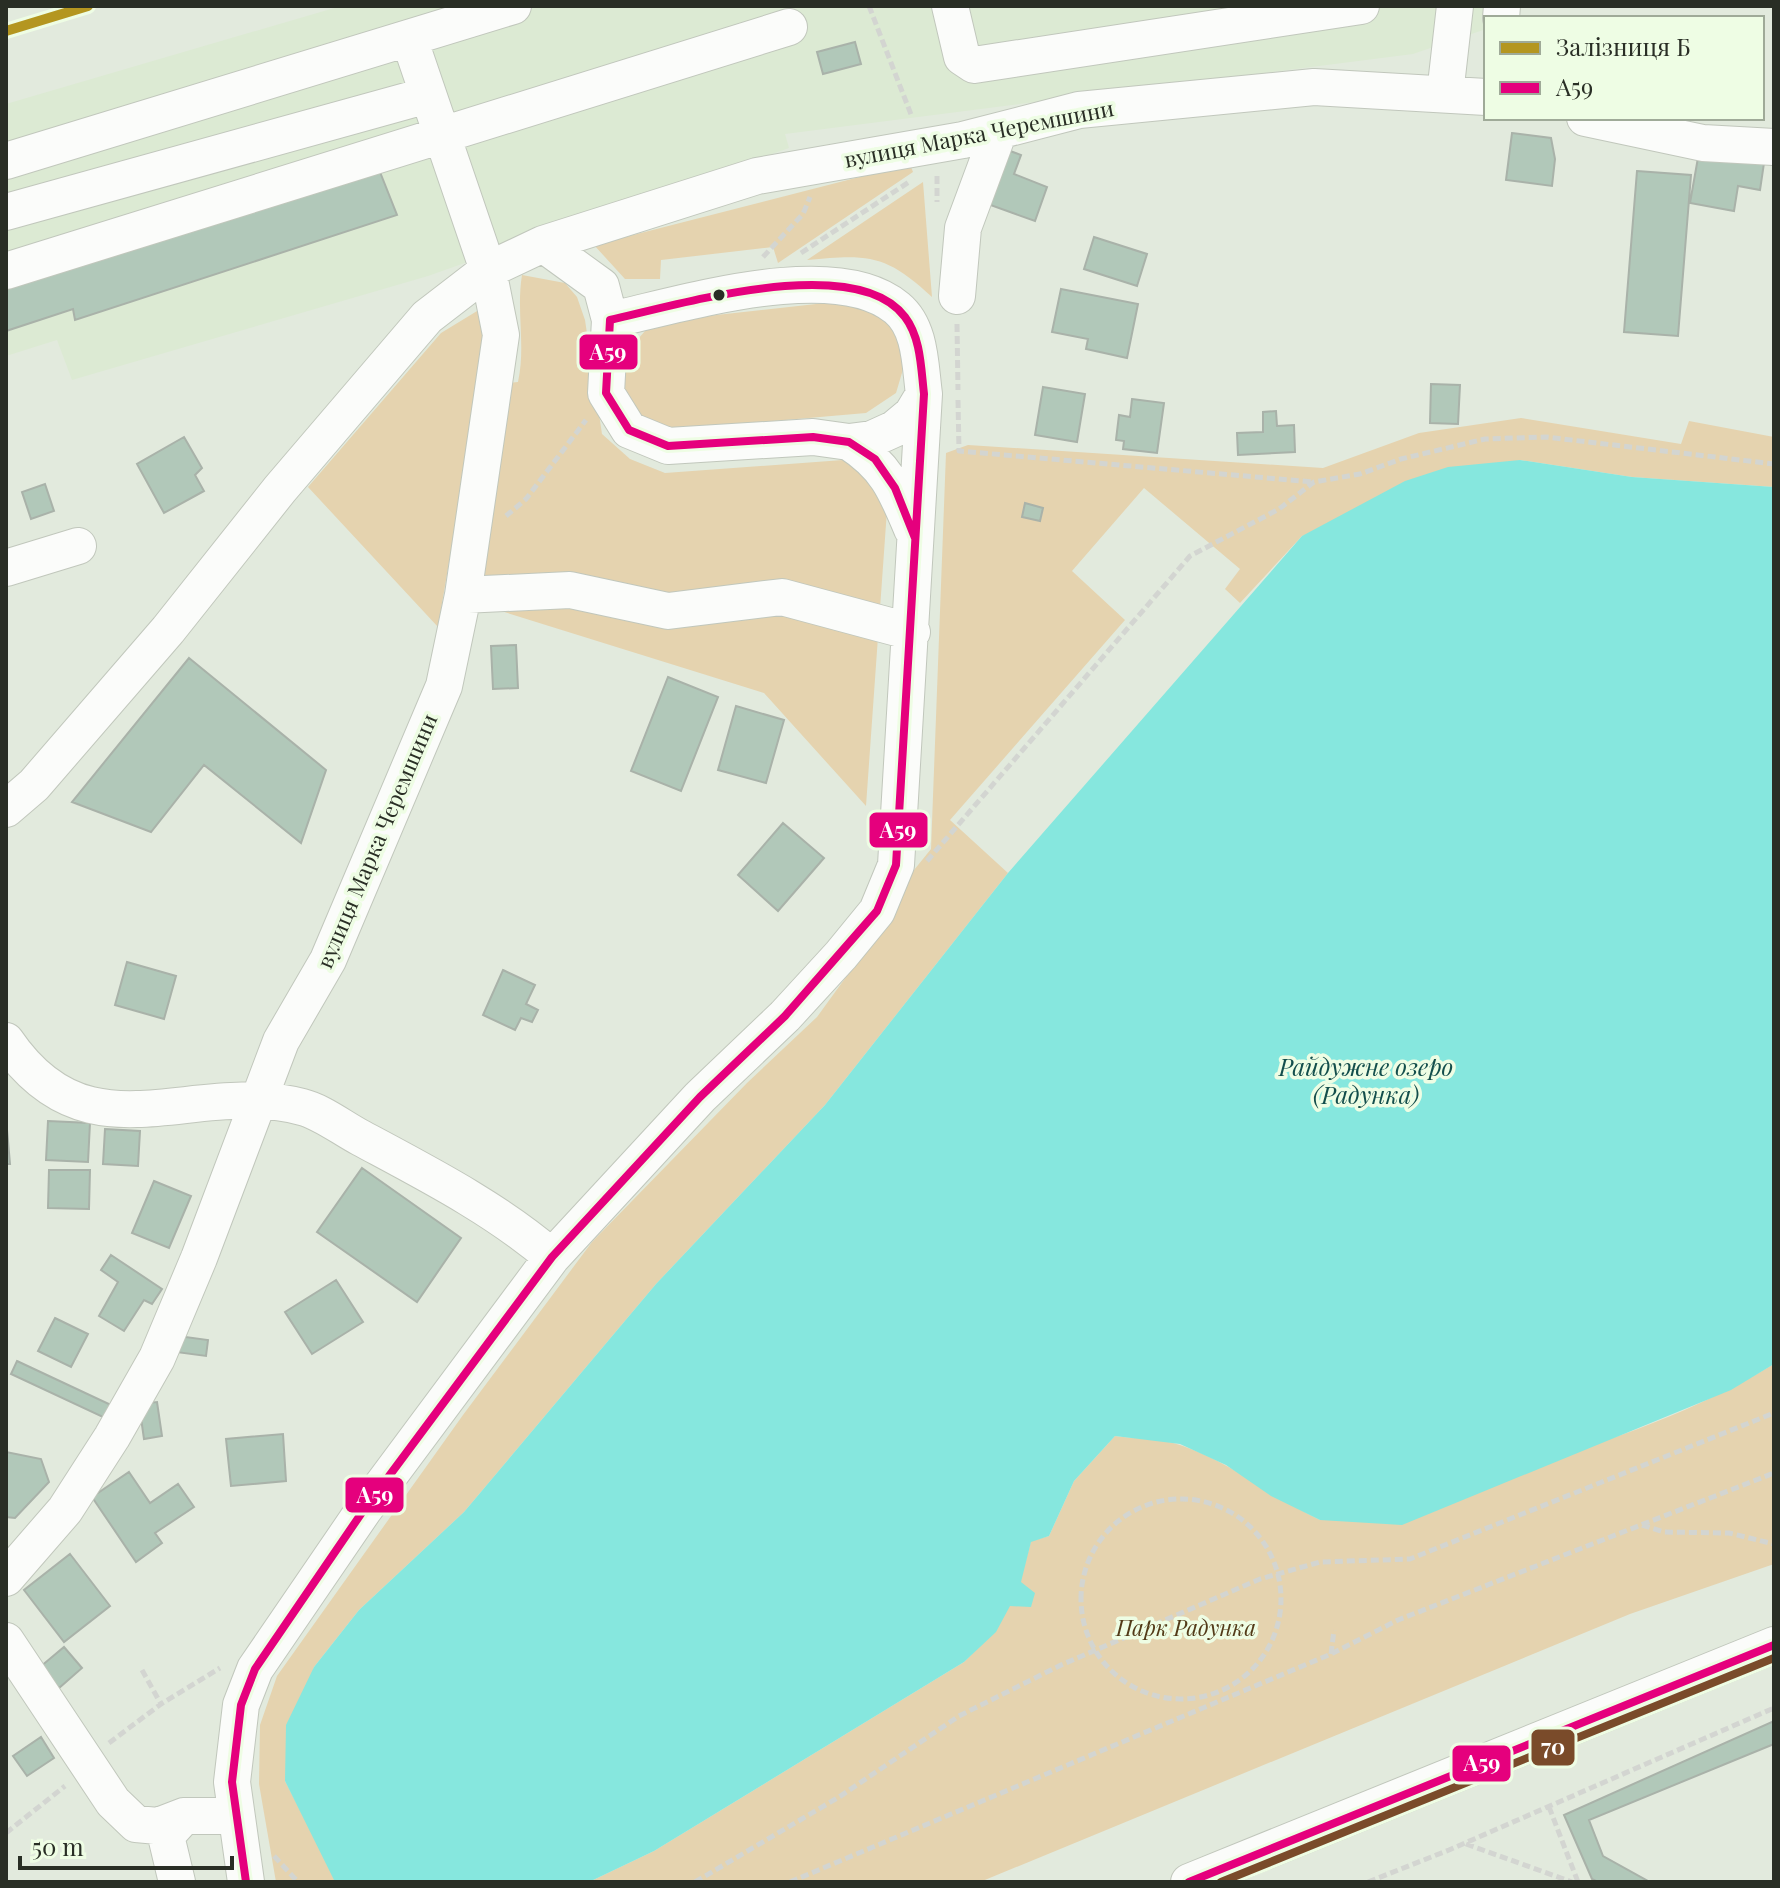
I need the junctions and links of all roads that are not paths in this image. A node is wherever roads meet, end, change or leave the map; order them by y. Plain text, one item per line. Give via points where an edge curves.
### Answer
1 (513, 6) edge
2 (950, 6) edge
3 (1361, 6) edge
4 (1455, 6) edge
5 (789, 27) dead end
6 (409, 38) junction
7 (1473, 88) edge
8 (428, 95) junction
9 (1594, 120) edge
10 (999, 131) junction
11 (443, 138) junction
12 (1774, 147) edge
13 (6, 161) edge
14 (6, 212) edge
15 (543, 244) junction
16 (488, 270) junction
17 (6, 271) edge
18 (957, 296) road end
19 (610, 320) junction
20 (924, 394) junction
21 (849, 442) junction
22 (915, 538) junction
23 (78, 546) dead end
24 (6, 568) edge
25 (463, 595) junction
26 (912, 632) junction
27 (6, 809) edge
28 (6, 1041) edge
29 (257, 1099) junction
30 (552, 1257) junction
31 (6, 1578) edge
32 (6, 1641) edge
33 (1774, 1645) edge
34 (184, 1816) junction
35 (235, 1816) junction
36 (136, 1824) junction
37 (175, 1871) edge
38 (246, 1882) edge
39 (1189, 1882) edge

1 - 6 street
2 - 3 street via 962,57 974,65
4 - 7 street
5 - 11 street
6 - 8 street
6 - 13 street
7 - 10 street, вулиця Марка Черемшини via 1314,87 1079,110
8 - 11 street
8 - 14 street
9 - 12 street via 1703,143
10 - 15 street, вулиця Марка Черемшини via 757,176
10 - 18 street via 963,228
11 - 16 street
11 - 17 street
15 - 16 street, вулиця Марка Черемшини
15 - 19 street via 601,286
16 - 25 street, вулиця Марка Черемшини via 501,335
16 - 27 street, вулиця Марка Черемшини via 427,317 158,642 34,785
19 - 20 street via 718,293 803,286 863,289 898,309 917,340
19 - 21 street via 606,393 629,430 668,446 813,437
20 - 21 street via 894,429
20 - 22 street
21 - 22 street via 875,459 895,488
22 - 26 street
23 - 24 street
25 - 26 street via 570,590 668,611 782,597
25 - 29 street, вулиця Марка Черемшини via 444,686 328,960 281,1041
26 - 30 street via 896,865 877,911 785,1016 700,1097
28 - 29 street via 33,1076 64,1098 96,1108 144,1111
29 - 30 street via 305,1108 460,1193
29 - 31 street, вулиця Марка Черемшини via 157,1358 65,1510
30 - 35 street via 363,1511 255,1669 241,1705 232,1782
32 - 36 street via 113,1802
33 - 39 street
34 - 35 street
34 - 36 street via 158,1826
34 - 37 street via 166,1836
35 - 38 street
36 - 37 street

